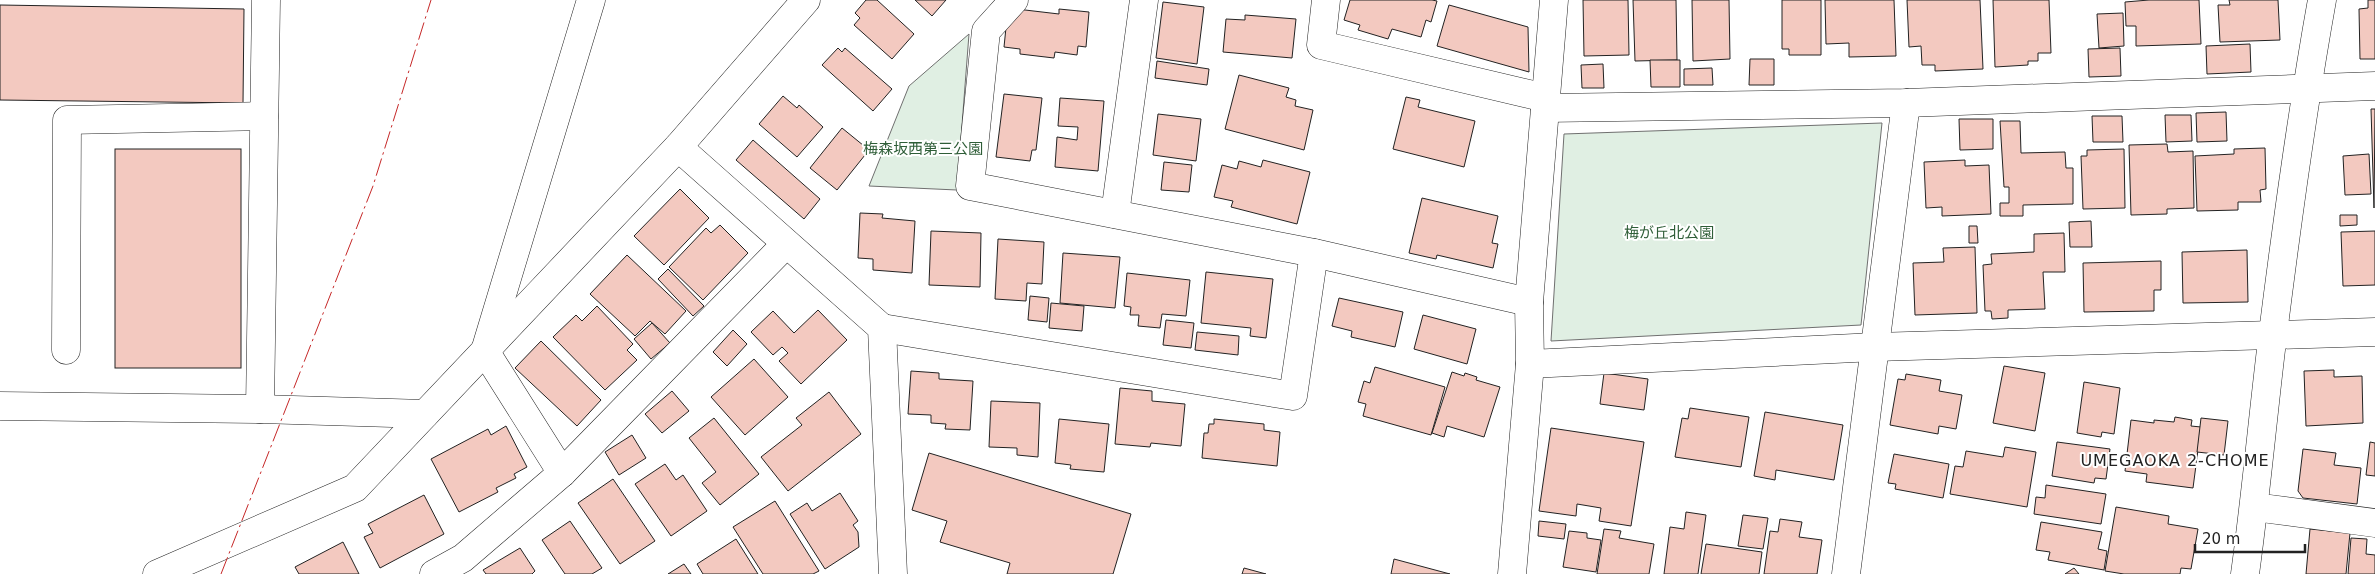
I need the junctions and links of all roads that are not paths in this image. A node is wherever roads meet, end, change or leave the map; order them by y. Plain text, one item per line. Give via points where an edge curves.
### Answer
1 (266, 0) edge
2 (591, 0) edge
3 (806, 0) edge
4 (1014, 0) edge
5 (1144, 0) edge
6 (1326, 0) edge
7 (1554, 0) edge
8 (2322, 0) edge
9 (2375, 86) edge
10 (2307, 87) junction
11 (1545, 103) junction
12 (1906, 103) junction
13 (264, 116) junction
14 (678, 147) junction
15 (1115, 214) junction
16 (786, 244) junction
17 (1314, 253) junction
18 (1530, 302) junction
19 (882, 328) junction
20 (2375, 332) edge
21 (2273, 334) junction
22 (1874, 347) junction
23 (66, 350) dead end
24 (485, 351) junction
25 (1530, 364) junction
26 (0, 406) edge
27 (260, 408) junction
28 (426, 414) junction
29 (562, 473) junction
30 (2254, 508) junction
31 (2375, 523) edge
32 (894, 573) edge
33 (157, 574) edge
34 (434, 574) edge
35 (1512, 574) edge
36 (1846, 574) edge
37 (2245, 574) edge

1 - 13 street
2 - 24 street
3 - 14 street
4 - 15 street via 986,31 970,186
5 - 15 street
6 - 11 street via 1321,44
7 - 11 street
8 - 10 street
9 - 10 street
10 - 12 street
10 - 21 street
11 - 12 street
11 - 18 street
12 - 22 street
13 - 23 street via 67,120
13 - 27 street
14 - 16 street
14 - 24 street
15 - 17 street
16 - 19 street
16 - 29 street
17 - 18 street
17 - 19 street via 1293,396
18 - 25 street
19 - 32 street
20 - 21 street
21 - 22 street
21 - 30 street
22 - 25 street
22 - 36 street
24 - 28 street
24 - 29 street
25 - 35 street
26 - 27 street
27 - 28 street
28 - 33 street via 355,488
29 - 34 street via 463,558
30 - 31 street
30 - 37 street

